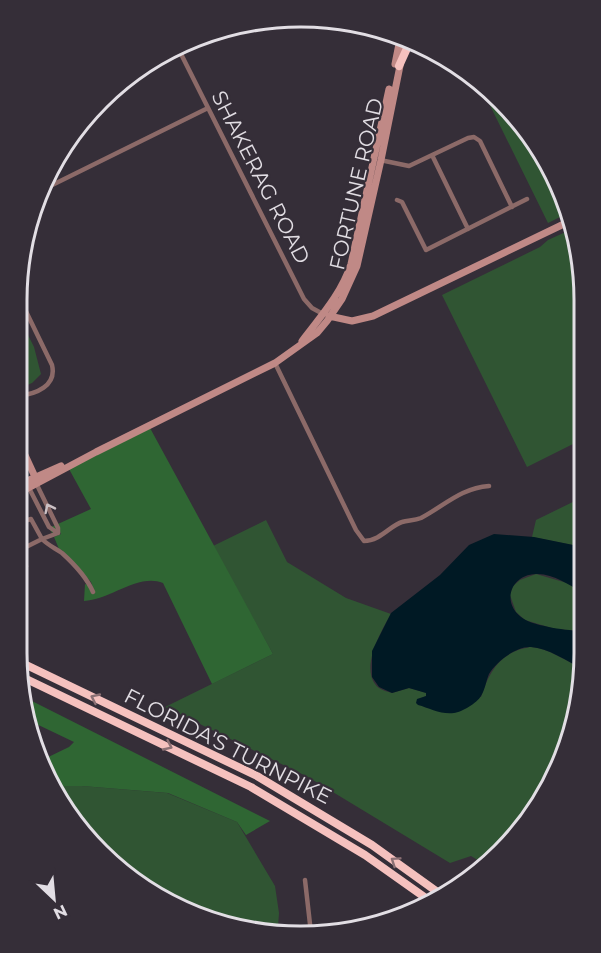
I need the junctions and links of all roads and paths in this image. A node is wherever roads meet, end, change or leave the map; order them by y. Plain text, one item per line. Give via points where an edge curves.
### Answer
1 (399, 46) edge
2 (403, 47) edge
3 (407, 49) edge
4 (181, 54) edge
5 (399, 66) junction
6 (208, 108) junction
7 (432, 155) junction
8 (378, 159) junction
9 (53, 185) edge
10 (527, 199) dead end
11 (397, 200) dead end
12 (512, 207) junction
13 (563, 224) edge
14 (468, 229) junction
15 (27, 313) edge
16 (327, 315) junction
17 (275, 363) junction
18 (27, 393) edge
19 (27, 460) edge
20 (36, 481) junction
21 (27, 485) joint
22 (489, 486) dead end
23 (27, 520) edge
24 (58, 532) junction
25 (42, 539) junction
26 (27, 546) edge
27 (93, 592) dead end
28 (28, 666) edge
29 (29, 680) edge
30 (305, 880) dead end
31 (435, 890) edge
32 (424, 897) edge
33 (310, 925) edge

1 - 8 main road, FORTUNE ROAD
2 - 5 main road, FORTUNE ROAD
3 - 5 highway
4 - 6 street, SHAKERAG ROAD
5 - 8 main road, FORTUNE ROAD
6 - 9 street
6 - 16 street, SHAKERAG ROAD via 304,299
7 - 8 street via 409,166
7 - 12 street via 474,137 480,141
7 - 14 street
8 - 16 main road, FORTUNE ROAD via 357,266 350,285
10 - 12 street
11 - 14 street via 402,202 426,250
12 - 14 street
13 - 16 main road via 373,316 352,321
15 - 18 street via 54,372 45,388
16 - 17 main road, FORTUNE ROAD via 317,333
17 - 20 main road, FORTUNE ROAD
17 - 22 street via 364,541 400,522 423,517 465,491
19 - 20 main road
20 - 21 main road, FORTUNE ROAD
24 -> 20 street
21 - 24 street via 49,527
23 - 25 street via 31,519
24 - 25 street
25 - 26 street
25 - 27 street via 61,552
31 -> 28 highway, FLORIDA'S TURNPIKE via 372,845 257,776
29 -> 32 highway, FLORIDA'S TURNPIKE via 251,787 356,849
30 - 33 street

